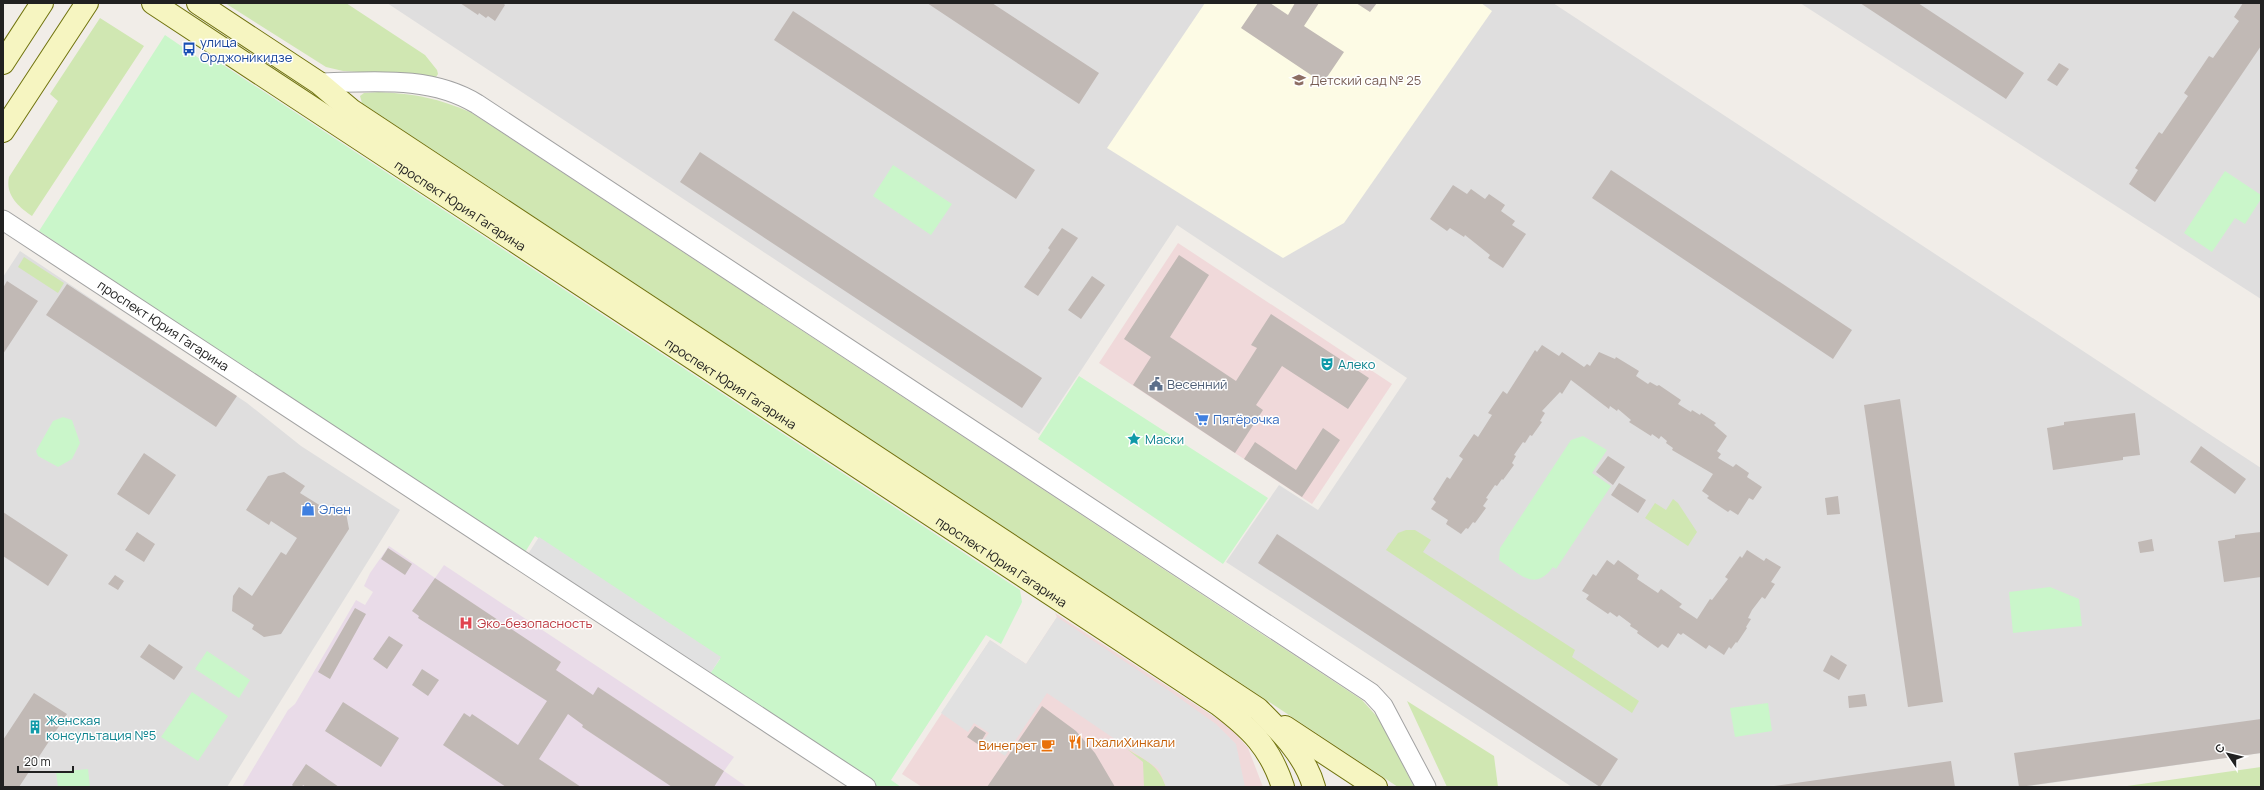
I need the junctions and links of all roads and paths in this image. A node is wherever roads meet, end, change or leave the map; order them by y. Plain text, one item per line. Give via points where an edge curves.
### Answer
1 (42, 3) edge
2 (87, 3) edge
3 (153, 3) edge
4 (198, 3) edge
5 (3, 63) edge
6 (319, 83) junction
7 (3, 131) edge
8 (3, 220) edge
9 (1258, 709) junction
10 (866, 787) edge
11 (1283, 787) edge
12 (1314, 787) edge
13 (1376, 787) edge
14 (1426, 787) edge

1 - 5 main road
2 - 7 main road
3 - 11 main road, проспект Юрия Гагарина via 1218,704 1257,736 1272,759
4 - 6 main road, проспект Юрия Гагарина
6 - 9 main road, проспект Юрия Гагарина via 351,110
6 - 14 street via 384,82 428,85 456,92 477,104 1371,693 1383,706
8 - 10 street, проспект Юрия Гагарина
9 - 12 main road, проспект Юрия Гагарина via 1296,750 1306,765
9 - 13 main road

